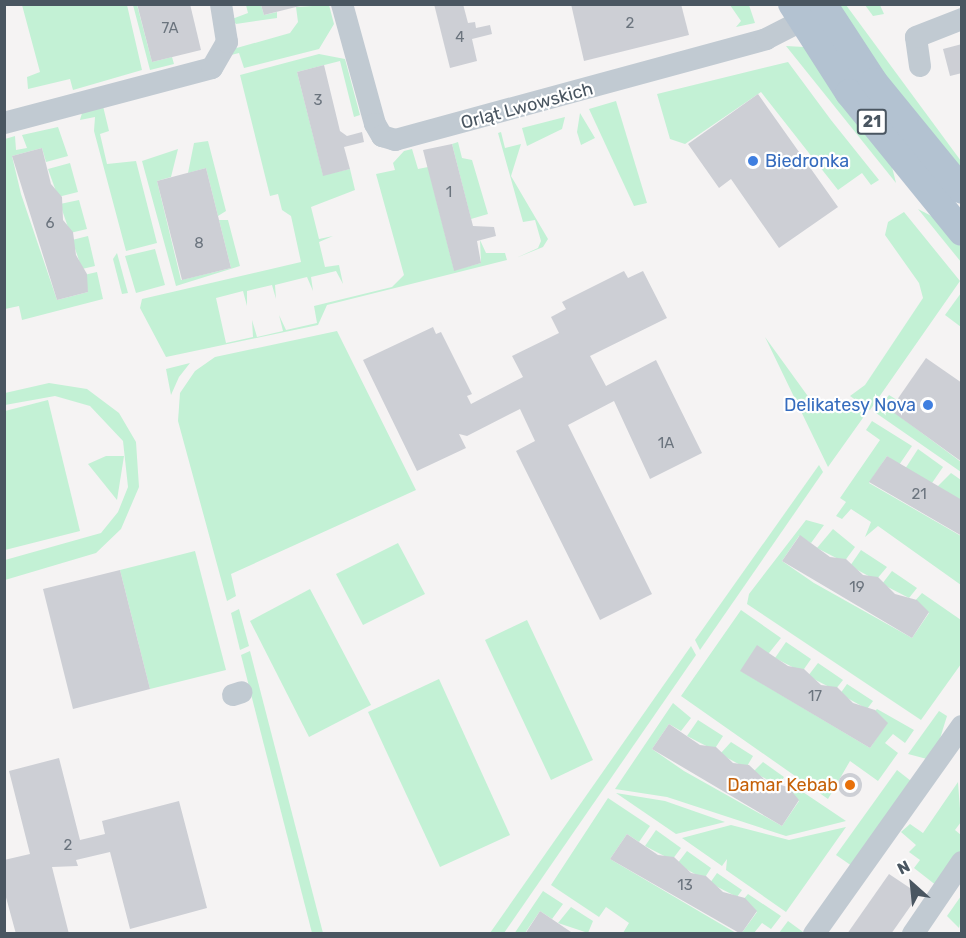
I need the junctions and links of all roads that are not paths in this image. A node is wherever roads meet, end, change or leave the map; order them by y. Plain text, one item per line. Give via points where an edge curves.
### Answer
1 (221, 4) edge
2 (342, 4) edge
3 (806, 10) edge
4 (962, 19) edge
5 (920, 66) dead end
6 (4, 123) edge
7 (962, 190) edge
8 (962, 232) edge
9 (962, 726) edge
10 (962, 862) edge
11 (814, 933) edge
12 (913, 933) edge

1 - 6 street via 227,42 212,68
2 - 3 street, Orląt Lwowskich via 375,124 382,136 395,140 766,39
3 - 7 main road, 21 via 874,82
3 - 8 main road, 21 via 849,93
4 - 5 street via 919,34 914,43
9 - 11 street
10 - 12 street

